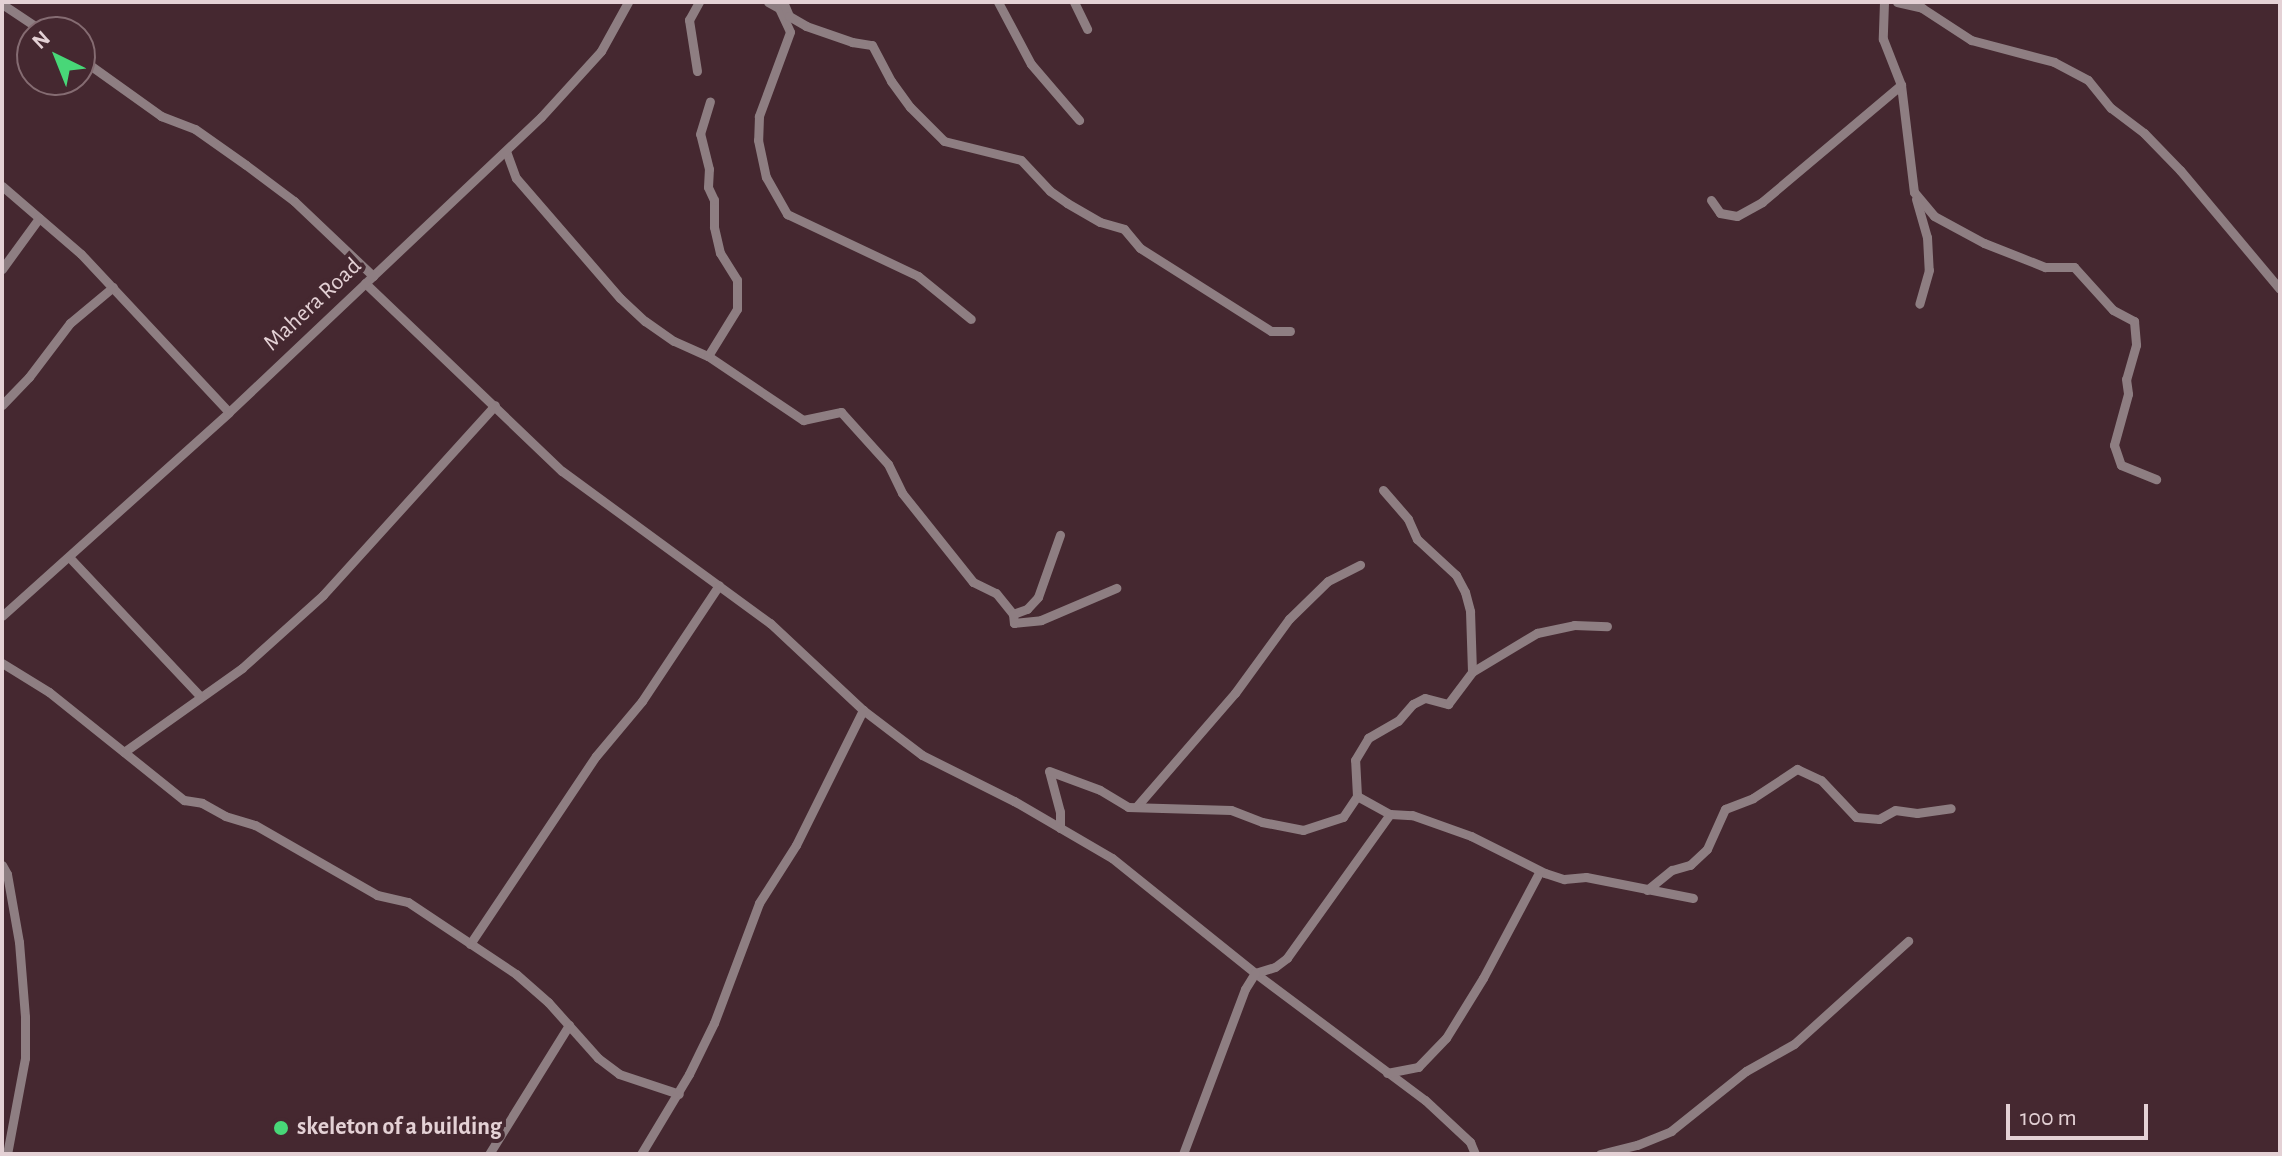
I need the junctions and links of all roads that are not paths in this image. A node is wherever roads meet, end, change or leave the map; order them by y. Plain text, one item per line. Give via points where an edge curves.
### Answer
1 (628, 2) edge
2 (699, 2) edge
3 (768, 2) edge
4 (777, 2) edge
5 (998, 2) edge
6 (1074, 2) edge
7 (1884, 2) edge
8 (1897, 2) edge
9 (2, 4) edge
10 (20, 16) edge
11 (1087, 29) dead end
12 (96, 69) edge
13 (697, 71) dead end
14 (1901, 85) junction
15 (710, 101) dead end
16 (1079, 120) dead end
17 (506, 151) junction
18 (2, 186) edge
19 (1914, 192) junction
20 (1711, 200) dead end
21 (39, 218) junction
22 (2, 269) edge
23 (373, 276) junction
24 (365, 283) junction
25 (113, 287) junction
26 (2280, 289) edge
27 (1919, 304) dead end
28 (971, 319) dead end
29 (1290, 331) dead end
30 (708, 356) junction
31 (2, 405) edge
32 (495, 405) junction
33 (229, 412) junction
34 (2156, 479) dead end
35 (1383, 490) dead end
36 (1060, 535) dead end
37 (69, 557) junction
38 (1360, 565) dead end
39 (719, 585) junction
40 (1116, 588) dead end
41 (1013, 614) junction
42 (2, 616) edge
43 (1607, 626) dead end
44 (2, 663) edge
45 (1472, 672) junction
46 (200, 696) junction
47 (863, 710) junction
48 (124, 752) junction
49 (1357, 796) junction
50 (1137, 806) junction
51 (1951, 808) dead end
52 (1390, 814) junction
53 (1060, 828) junction
54 (2, 865) edge
55 (1540, 871) junction
56 (1647, 890) junction
57 (1693, 898) dead end
58 (1908, 941) dead end
59 (470, 944) junction
60 (1255, 973) junction
61 (569, 1025) junction
62 (1387, 1073) junction
63 (679, 1094) junction
64 (14, 1121) junction
65 (2, 1128) edge
66 (7, 1154) edge
67 (489, 1154) edge
68 (641, 1154) edge
69 (1183, 1154) edge
70 (1475, 1154) edge
71 (1600, 1154) edge

1 - 17 street, Mahera Road via 601,51
2 - 13 street via 689,20
3 - 28 street via 779,8 790,32 759,116 758,140 766,177 787,214 918,276
4 - 29 street via 806,26 872,45 910,107 944,141 1021,160 1067,203 1124,229 1140,248 1271,331
5 - 16 street via 1031,64
6 - 11 street
7 - 14 street via 1883,39
8 - 26 street via 1922,8 1971,40 2054,62 2088,80 2180,170
9 - 10 street
12 - 23 street via 161,116 195,129 246,165 294,201
14 - 19 street
14 - 20 street via 1762,202 1737,216 1720,213
15 - 30 street via 700,134 720,253 737,280 737,309
17 - 23 street, Mahera Road
17 - 30 street via 516,178 620,298 674,341
18 - 21 street
19 - 27 street via 1927,237 1929,270
19 - 34 street via 1934,216 1984,243 2045,267 2074,267 2113,310 2134,321 2136,345 2114,445 2121,465
21 - 22 street
21 - 25 street
23 - 24 street, Mahera Road
24 - 32 street
24 - 33 street, Mahera Road
25 - 31 street via 70,323
25 - 33 street
30 - 41 street via 803,420 841,412 888,464 902,493 973,582 996,593
32 - 39 street via 562,471
32 - 46 street via 323,595 242,668
33 - 37 street, Mahera Road
35 - 45 street via 1408,519 1417,539 1456,575 1465,592
36 - 41 street via 1038,597
37 - 42 street, Mahera Road
37 - 46 street
38 - 50 street via 1328,581 1289,619 1235,693
39 - 47 street via 770,623
39 - 59 street
40 - 41 street via 1041,620 1014,623
43 - 45 street via 1574,625 1537,633
44 - 48 street via 49,692
45 - 49 street via 1448,704 1425,698 1368,738 1355,760
46 - 48 street
47 - 53 street via 922,755
47 - 63 street via 796,845 759,903 714,1023
48 - 59 street via 184,800 255,825 377,895 408,902
49 - 50 street via 1343,817 1303,830 1231,810
49 - 52 street
50 - 53 street via 1128,807 1049,771
51 - 56 street via 1895,810 1879,819 1856,817 1821,780 1797,769 1725,809 1707,849
52 - 55 street via 1412,815 1471,836
52 - 60 street via 1287,958
53 - 60 street via 1112,858
54 - 64 street via 19,942 25,1017 25,1058
55 - 56 street
55 - 62 street via 1446,1038 1418,1067
56 - 57 street
58 - 71 street via 1794,1044 1746,1071 1671,1131
59 - 61 street via 516,974
60 - 62 street
60 - 69 street
61 - 63 street via 619,1074
61 - 67 street
62 - 70 street via 1452,1124
63 - 68 street
64 - 65 street
64 - 66 street

